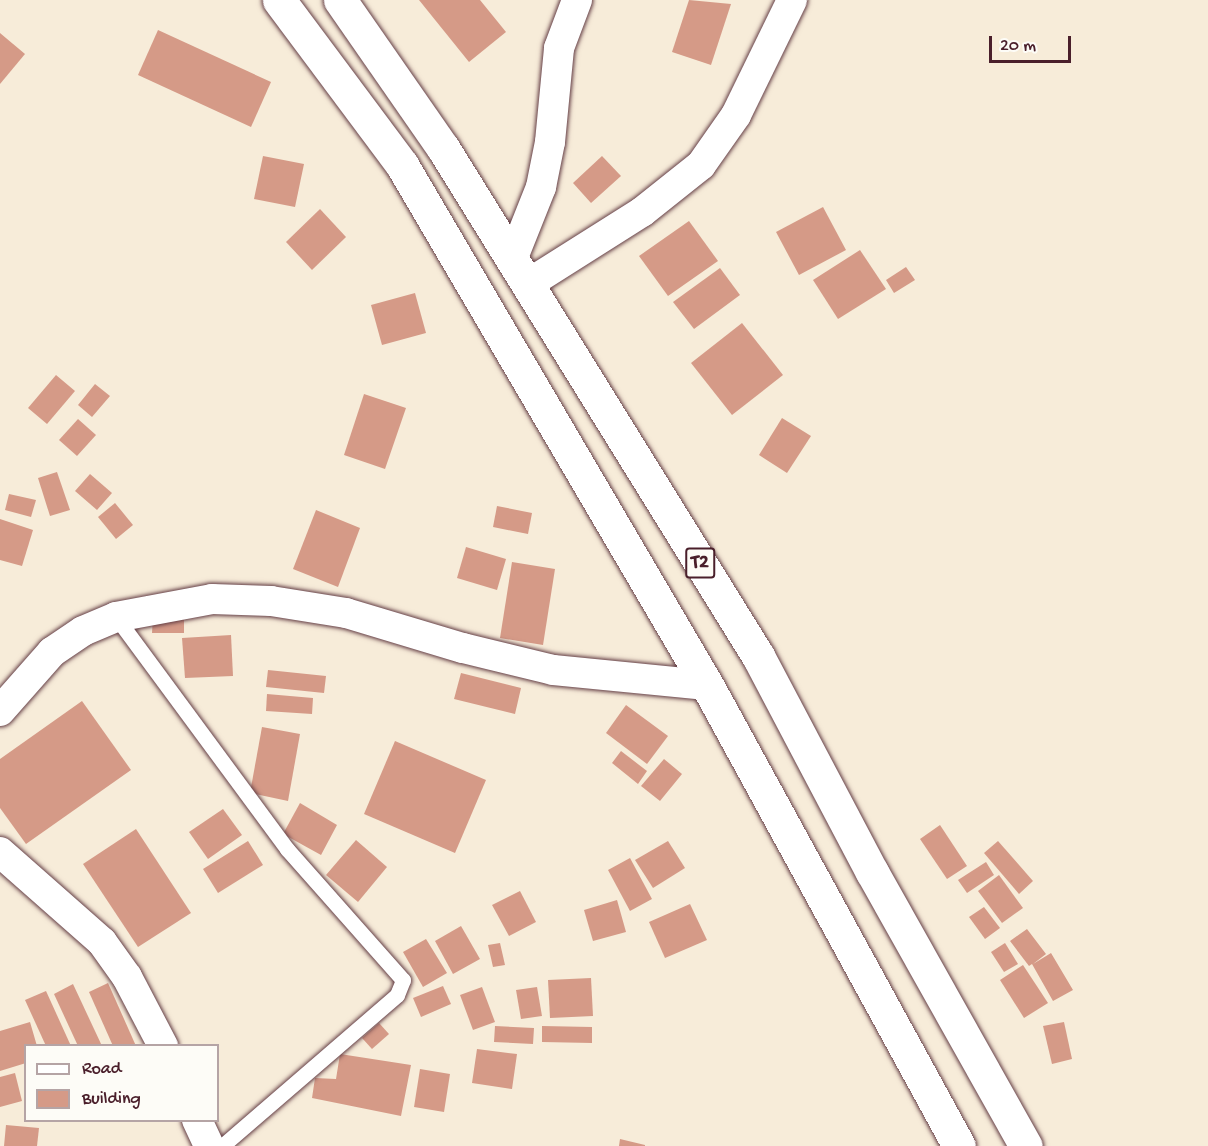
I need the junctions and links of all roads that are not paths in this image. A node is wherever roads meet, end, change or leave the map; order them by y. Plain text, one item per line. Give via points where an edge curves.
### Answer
1 (279, 0) edge
2 (340, 0) edge
3 (577, 0) edge
4 (792, 0) edge
5 (520, 272) junction
6 (116, 617) junction
7 (707, 685) junction
8 (0, 711) edge
9 (0, 852) edge
10 (162, 1044) edge
11 (198, 1122) edge
12 (208, 1146) edge
13 (222, 1146) edge
14 (958, 1146) edge
15 (1026, 1146) edge

1 - 7 highway via 402,165
2 - 5 highway, T2 via 443,148
3 - 5 street via 559,48 550,142
4 - 5 street via 736,115 701,165 642,212
5 - 15 highway, T2 via 758,656 872,872
6 - 7 street via 212,599 270,601 346,613 553,670
6 - 8 street via 68,639
6 - 13 lane via 287,849 403,980 397,995
7 - 14 highway
9 - 10 street via 102,942 127,978
11 - 12 street

